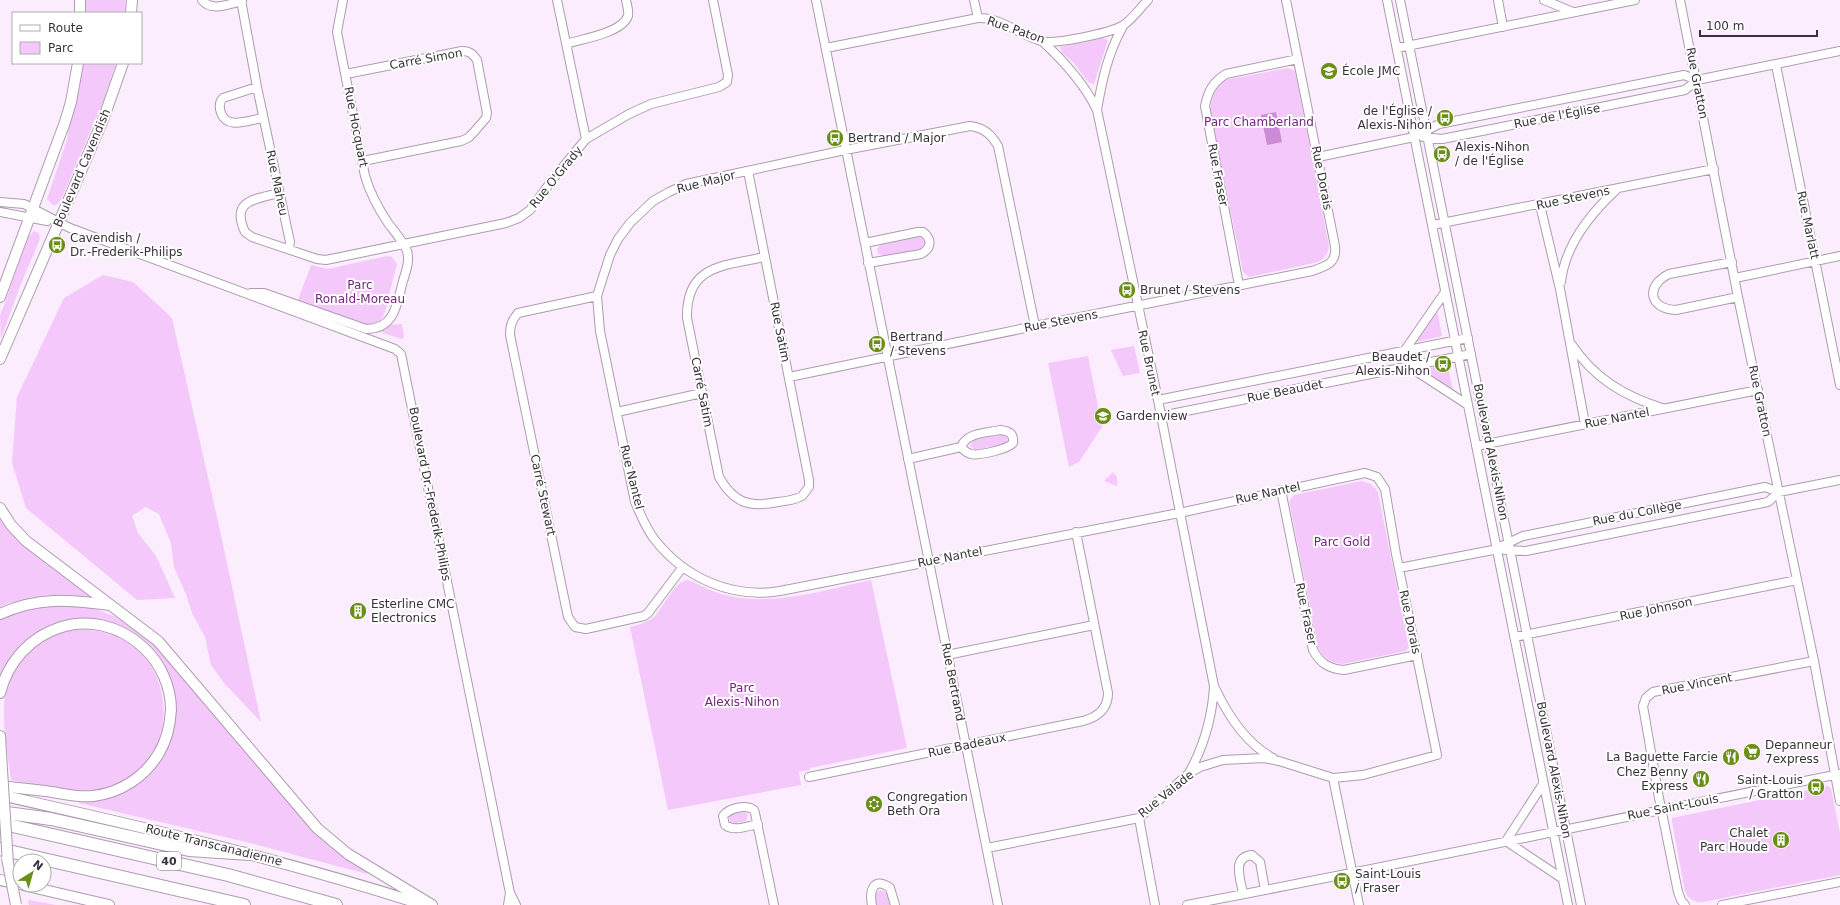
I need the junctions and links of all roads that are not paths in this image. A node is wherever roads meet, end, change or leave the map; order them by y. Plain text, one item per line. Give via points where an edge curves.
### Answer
1 (80, 0) edge
2 (132, 0) edge
3 (202, 0) edge
4 (343, 0) edge
5 (558, 0) edge
6 (626, 0) edge
7 (713, 0) edge
8 (816, 0) edge
9 (974, 0) edge
10 (1148, 0) edge
11 (1286, 0) edge
12 (1387, 0) edge
13 (1400, 0) edge
14 (1498, 0) edge
15 (1544, 0) edge
16 (1636, 0) edge
17 (1680, 0) edge
18 (242, 1) edge
19 (80, 12) edge
20 (131, 12) edge
21 (1573, 12) junction
22 (978, 18) junction
23 (1123, 26) junction
24 (1503, 27) junction
25 (1042, 41) junction
26 (566, 44) junction
27 (1409, 46) junction
28 (826, 48) junction
29 (1396, 48) junction
30 (1840, 51) edge
31 (1298, 59) junction
32 (78, 64) edge
33 (123, 64) edge
34 (1776, 65) junction
35 (346, 74) junction
36 (1697, 80) junction
37 (257, 87) junction
38 (1098, 110) junction
39 (263, 118) junction
40 (1427, 134) junction
41 (1414, 137) junction
42 (586, 139) junction
43 (845, 150) junction
44 (1318, 157) junction
45 (363, 161) junction
46 (1714, 169) junction
47 (748, 171) junction
48 (1616, 189) junction
49 (279, 193) junction
50 (0, 202) edge
51 (1540, 205) junction
52 (0, 212) edge
53 (31, 213) junction
54 (58, 223) junction
55 (1444, 223) junction
56 (1432, 225) junction
57 (865, 243) junction
58 (404, 245) junction
59 (289, 249) junction
60 (1840, 256) edge
61 (765, 258) junction
62 (1332, 261) joint
63 (1816, 261) junction
64 (1732, 262) junction
65 (868, 263) junction
66 (1734, 278) junction
67 (1240, 285) junction
68 (1560, 289) junction
69 (1445, 292) junction
70 (245, 293) junction
71 (597, 296) junction
72 (0, 297) edge
73 (1738, 297) junction
74 (1137, 306) junction
75 (1035, 326) junction
76 (1468, 338) junction
77 (1455, 340) junction
78 (1570, 340) junction
79 (1405, 350) junction
80 (1471, 354) junction
81 (1458, 356) junction
82 (887, 357) junction
83 (0, 359) edge
84 (1408, 366) junction
85 (789, 377) junction
86 (1840, 385) edge
87 (1758, 390) junction
88 (702, 393) junction
89 (1158, 400) junction
90 (1468, 405) junction
91 (1664, 408) junction
92 (617, 412) junction
93 (1161, 416) junction
94 (1585, 424) junction
95 (1489, 444) junction
96 (1476, 446) junction
97 (961, 447) junction
98 (908, 459) junction
99 (1840, 480) edge
100 (1385, 489) joint
101 (1281, 490) junction
102 (807, 492) joint
103 (1779, 492) junction
104 (0, 508) edge
105 (1179, 512) junction
106 (1076, 532) junction
107 (1509, 546) junction
108 (1497, 549) junction
109 (928, 562) junction
110 (682, 568) junction
111 (1399, 568) junction
112 (1797, 580) junction
113 (112, 606) junction
114 (0, 614) edge
115 (1094, 625) junction
116 (1527, 635) junction
117 (1514, 637) junction
118 (947, 655) junction
119 (1417, 655) junction
120 (1814, 661) junction
121 (1214, 686) junction
122 (0, 693) edge
123 (0, 736) edge
124 (966, 746) junction
125 (1437, 754) joint
126 (1278, 761) junction
127 (1188, 774) junction
128 (1837, 775) edge
129 (809, 777) dead end
130 (1333, 778) junction
131 (1543, 784) junction
132 (0, 786) edge
133 (0, 795) edge
134 (1840, 801) edge
135 (1661, 810) junction
136 (0, 812) edge
137 (1139, 818) junction
138 (0, 823) edge
139 (758, 824) dead end
140 (1566, 829) junction
141 (1553, 831) junction
142 (1506, 841) junction
143 (987, 848) junction
144 (0, 849) edge
145 (0, 852) edge
146 (17, 853) edge
147 (12, 854) edge
148 (250, 854) junction
149 (52, 861) edge
150 (8, 864) junction
151 (1354, 874) junction
152 (1563, 879) junction
153 (0, 880) edge
154 (1840, 882) edge
155 (12, 883) edge
156 (1265, 890) junction
157 (52, 892) edge
158 (510, 893) junction
159 (1243, 894) junction
160 (16, 905) edge
161 (109, 905) edge
162 (244, 905) edge
163 (336, 905) edge
164 (424, 905) edge
165 (432, 905) edge
166 (508, 905) edge
167 (516, 905) edge
168 (774, 905) edge
169 (872, 905) edge
170 (895, 905) edge
171 (998, 905) edge
172 (1155, 905) edge
173 (1187, 905) edge
174 (1360, 905) edge
175 (1568, 905) edge
176 (1581, 905) edge
177 (1685, 905) edge
178 (1722, 905) edge

1 - 19 main road
2 - 20 main road
3 - 18 street via 209,6
4 - 35 street, Rue Hocquart via 338,32
5 - 26 street
6 - 26 street via 628,13 621,26
7 - 42 street, Rue O'Grady via 728,75 727,82 720,87 651,104
8 - 28 street, Rue Bertrand
9 - 22 street
10 - 23 street
11 - 31 street, Rue Dorais
12 - 29 street, Boulevard Alexis-Nihon
13 - 27 street, Boulevard Alexis-Nihon
14 - 24 street
15 - 21 street
16 - 21 street
17 - 36 street, Rue Gratton
18 - 37 street, Rue Maheu
21 - 24 street
22 - 25 street, Rue Paton via 990,19
22 - 28 street, Rue Paton
23 - 25 street, Rue Paton via 1070,40
23 - 38 street, Rue Brunet via 1110,54
24 - 27 street
25 - 38 street, Rue Brunet via 1079,79
26 - 42 street
27 - 29 street
27 - 40 street, Boulevard Alexis-Nihon
28 - 43 street, Rue Bertrand
29 - 41 street, Boulevard Alexis-Nihon
30 - 34 street, Rue de l'Église
31 - 44 street, Rue Dorais
31 - 67 street, Rue Fraser via 1226,74 1217,80 1207,96 1205,106
32 - 53 main road via 66,122
33 - 54 main road, Boulevard Cavendish via 110,104
34 - 36 street, Rue de l'Église
34 - 63 street, Rue Marlatt
35 - 45 street, Rue Hocquart
35 - 45 street, Carré Simon via 468,51 477,60 487,107 486,118 462,141
36 - 40 street, Rue de l'Église via 1685,90 1442,139
36 - 40 street, Rue de l'Église via 1684,75 1439,124
36 - 46 street, Rue Gratton
37 - 39 street, Rue Maheu
37 - 39 street via 223,98 220,101 220,110 228,123
38 - 74 street, Rue Brunet
39 - 49 street, Rue Maheu
40 - 41 street, Rue de l'Église
40 - 55 street, Boulevard Alexis-Nihon
41 - 44 street, Rue de l'Église
41 - 56 street, Boulevard Alexis-Nihon
42 - 58 street, Rue O'Grady via 530,210 519,218
43 - 47 street, Rue Major
43 - 57 street, Rue Bertrand
43 - 75 street, Rue Major via 970,126 979,127 987,132 994,139 1000,154
44 - 62 street, Rue Dorais via 1336,252
45 - 58 street, Rue Hocquart via 370,191
46 - 48 street, Rue Stevens
46 - 64 street, Rue Gratton
47 - 61 street, Rue Satim
47 - 71 street, Rue Major via 686,184 653,201 630,223 618,239 605,268
48 - 51 street, Rue Stevens
48 - 68 street via 1596,210 1576,238 1563,266
49 - 59 street, Rue Maheu via 290,242
49 - 59 street via 246,202 240,212 242,228 252,237
50 - 53 street, Boulevard Dr.-Frederik-Philips via 20,204
51 - 55 street, Rue Stevens
51 - 68 street
52 - 53 street, Boulevard Dr.-Frederik-Philips
53 - 54 street, Boulevard Dr.-Frederik-Philips
53 - 72 main road
54 - 70 street, Boulevard Dr.-Frederik-Philips
54 - 83 main road, Boulevard Cavendish
55 - 56 street, Rue Stevens
55 - 76 street, Boulevard Alexis-Nihon
56 - 69 street, Boulevard Alexis-Nihon
57 - 65 street, Rue Bertrand
57 - 65 street via 918,232 922,232 930,240 927,251 921,254
58 - 59 street via 322,260
58 - 70 street, Boulevard Dr.-Frederik-Philips via 408,263 397,308 385,322 371,329 347,324 264,293
60 - 63 street
61 - 85 street, Rue Satim
61 - 88 street, Carré Satim via 708,271 690,290 686,318
62 - 67 street, Rue Stevens via 1327,266 1312,271
63 - 66 street
63 - 86 street, Rue Marlatt
64 - 66 street, Rue Gratton
64 - 73 street via 1669,274 1661,278 1653,291 1657,302 1667,310
65 - 82 street, Rue Bertrand
66 - 73 street, Rue Gratton
67 - 74 street, Rue Stevens
68 - 78 street
69 - 77 street, Boulevard Alexis-Nihon
69 - 79 street
70 - 158 street, Boulevard Dr.-Frederik-Philips via 395,349 401,354
71 - 92 street, Rue Major via 600,331
71 - 110 street, Carré Stewart via 518,313 510,326 568,617 575,627 586,629 644,616
73 - 87 street, Rue Gratton
74 - 75 street, Rue Stevens
74 - 89 street, Rue Brunet
75 - 82 street, Rue Stevens
76 - 77 street, Rue Beaudet
76 - 80 street, Boulevard Alexis-Nihon
77 - 79 street, Rue Beaudet
77 - 81 street, Boulevard Alexis-Nihon
78 - 91 street via 1580,357 1608,384 1643,402
78 - 94 street
79 - 89 street, Rue Beaudet
80 - 81 street, Rue Beaudet
80 - 95 street, Boulevard Alexis-Nihon
81 - 84 street, Rue Beaudet
81 - 90 street, Boulevard Alexis-Nihon
82 - 85 street, Rue Stevens
82 - 98 street, Rue Bertrand
84 - 90 street
84 - 93 street, Rue Beaudet
85 - 102 street, Rue Satim via 809,480
87 - 91 street, Rue Nantel
87 - 103 street, Rue Gratton
88 - 92 street
88 - 102 street, Carré Satim via 719,477 734,497 749,504 766,505 796,499
89 - 93 street, Rue Brunet
90 - 96 street, Boulevard Alexis-Nihon
91 - 94 street, Rue Nantel
92 - 110 street, Rue Nantel via 635,502 654,540
93 - 105 street, Rue Brunet
94 - 95 street, Rue Nantel
95 - 96 street, Rue Nantel
95 - 107 street, Boulevard Alexis-Nihon
96 - 108 street, Boulevard Alexis-Nihon
97 - 97 street via 976,455 1007,448 1013,438 1007,430 1000,430 971,436
97 - 98 street
98 - 109 street, Rue Bertrand
99 - 103 street, Rue du Collège
100 - 101 street, Rue Nantel via 1377,477 1365,474
100 - 111 street, Rue Dorais
101 - 105 street, Rue Nantel
101 - 119 street, Rue Fraser via 1313,650 1318,658 1334,669 1344,670
103 - 107 street, Rue du Collège via 1765,487 1523,536
103 - 107 street, Rue du Collège via 1768,502 1526,551
103 - 112 street, Rue Gratton
104 - 113 main road via 26,540
105 - 106 street, Rue Nantel
105 - 121 street, Rue Brunet
106 - 109 street, Rue Nantel
106 - 115 street
107 - 108 street, Rue du Collège
107 - 116 street, Boulevard Alexis-Nihon
108 - 111 street, Rue du Collège
108 - 117 street, Boulevard Alexis-Nihon
109 - 110 street, Rue Nantel via 770,593 720,587
109 - 118 street, Rue Bertrand
111 - 119 street, Rue Dorais
112 - 116 street, Rue Johnson
112 - 120 street, Rue Gratton
113 - 114 main road via 51,600 24,605
113 - 165 main road via 158,641 317,828 348,854
115 - 118 street
115 - 124 street, Rue Badeaux via 1108,693 1105,708 1091,719
116 - 117 street, Rue Johnson
116 - 140 street, Boulevard Alexis-Nihon
117 - 131 street, Boulevard Alexis-Nihon
118 - 124 street, Rue Bertrand
119 - 125 street, Rue Dorais
120 - 128 street, Rue Gratton
120 - 135 street, Rue Vincent via 1652,692 1643,706
121 - 126 street, Rue Brunet via 1221,702 1242,732 1254,745
121 - 127 street, Rue Brunet via 1206,735
122 - 132 main road via 11,666 33,641 60,627 83,623 109,627 124,633 148,652 163,674 171,704 167,734 155,760 140,776 121,788 101,795 82,796
123 - 150 main road, bridge
124 - 129 street, Rue Badeaux
124 - 143 street, Rue Bertrand
125 - 130 street, Rue Valade via 1363,775
126 - 127 street, Rue Valade via 1254,758 1223,760 1200,767
126 - 130 street, Rue Valade
127 - 137 street, Rue Valade
128 - 134 street, Rue Gratton
128 - 135 street, Rue Saint-Louis
130 - 151 street
131 - 141 street, Boulevard Alexis-Nihon
131 - 142 street
133 - 148 main road, Route Transcanadienne
135 - 140 street, Rue Saint-Louis
135 - 177 street, Rue Vincent via 1678,892
136 - 148 highway via 51,819 190,850
137 - 143 street, Rue Valade
137 - 172 street
138 - 150 main road, bridge
138 - 163 highway, 40 via 228,875
139 - 168 street
140 - 141 street, Rue Saint-Louis
140 - 176 street, Boulevard Alexis-Nihon
141 - 142 street, Rue Saint-Louis
141 - 152 street, Boulevard Alexis-Nihon
142 - 151 street, Rue Saint-Louis
142 - 152 street
143 - 171 street, Rue Bertrand
144 - 146 highway, 40
145 - 147 highway
148 - 164 main road, Route Transcanadienne via 337,877
149 - 162 highway, 40
150 - 160 main road, bridge
151 - 156 street, Rue Saint-Louis
151 - 174 street
152 - 175 street, Boulevard Alexis-Nihon
153 - 155 main road
154 - 178 street
156 - 159 street, Rue Saint-Louis
156 - 159 street via 1260,862 1252,855 1246,855 1238,866
157 - 161 main road
158 - 166 street
158 - 167 street
159 - 173 street, Rue Saint-Louis
169 - 170 street via 871,890 882,884 890,888

